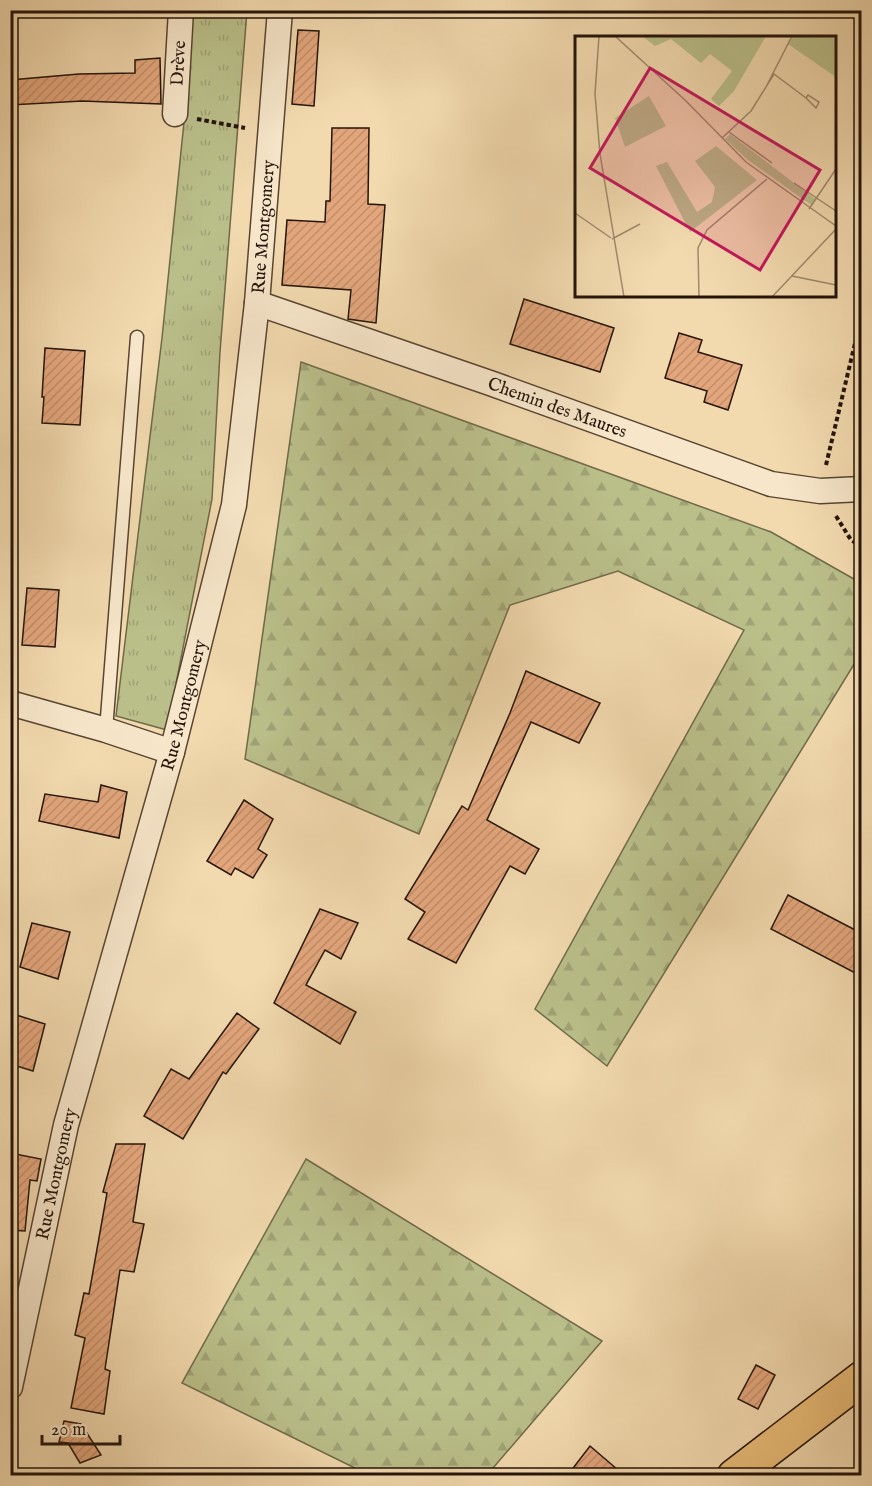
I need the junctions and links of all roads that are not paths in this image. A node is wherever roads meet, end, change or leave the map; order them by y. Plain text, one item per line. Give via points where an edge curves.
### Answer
1 (181, 10) edge
2 (280, 10) edge
3 (175, 114) road end
4 (257, 303) junction
5 (137, 337) dead end
6 (861, 489) edge
7 (10, 704) edge
8 (106, 730) junction
9 (172, 752) junction
10 (861, 1378) edge
11 (10, 1387) edge
12 (734, 1476) edge

1 - 3 street, Drève
2 - 4 street, Rue Montgomery
4 - 6 street, Chemin des Maures via 771,484 820,491
4 - 9 street, Rue Montgomery via 234,505
5 - 8 lane
7 - 8 street
8 - 9 street
9 - 11 street, Rue Montgomery via 66,1125
10 - 12 main road

